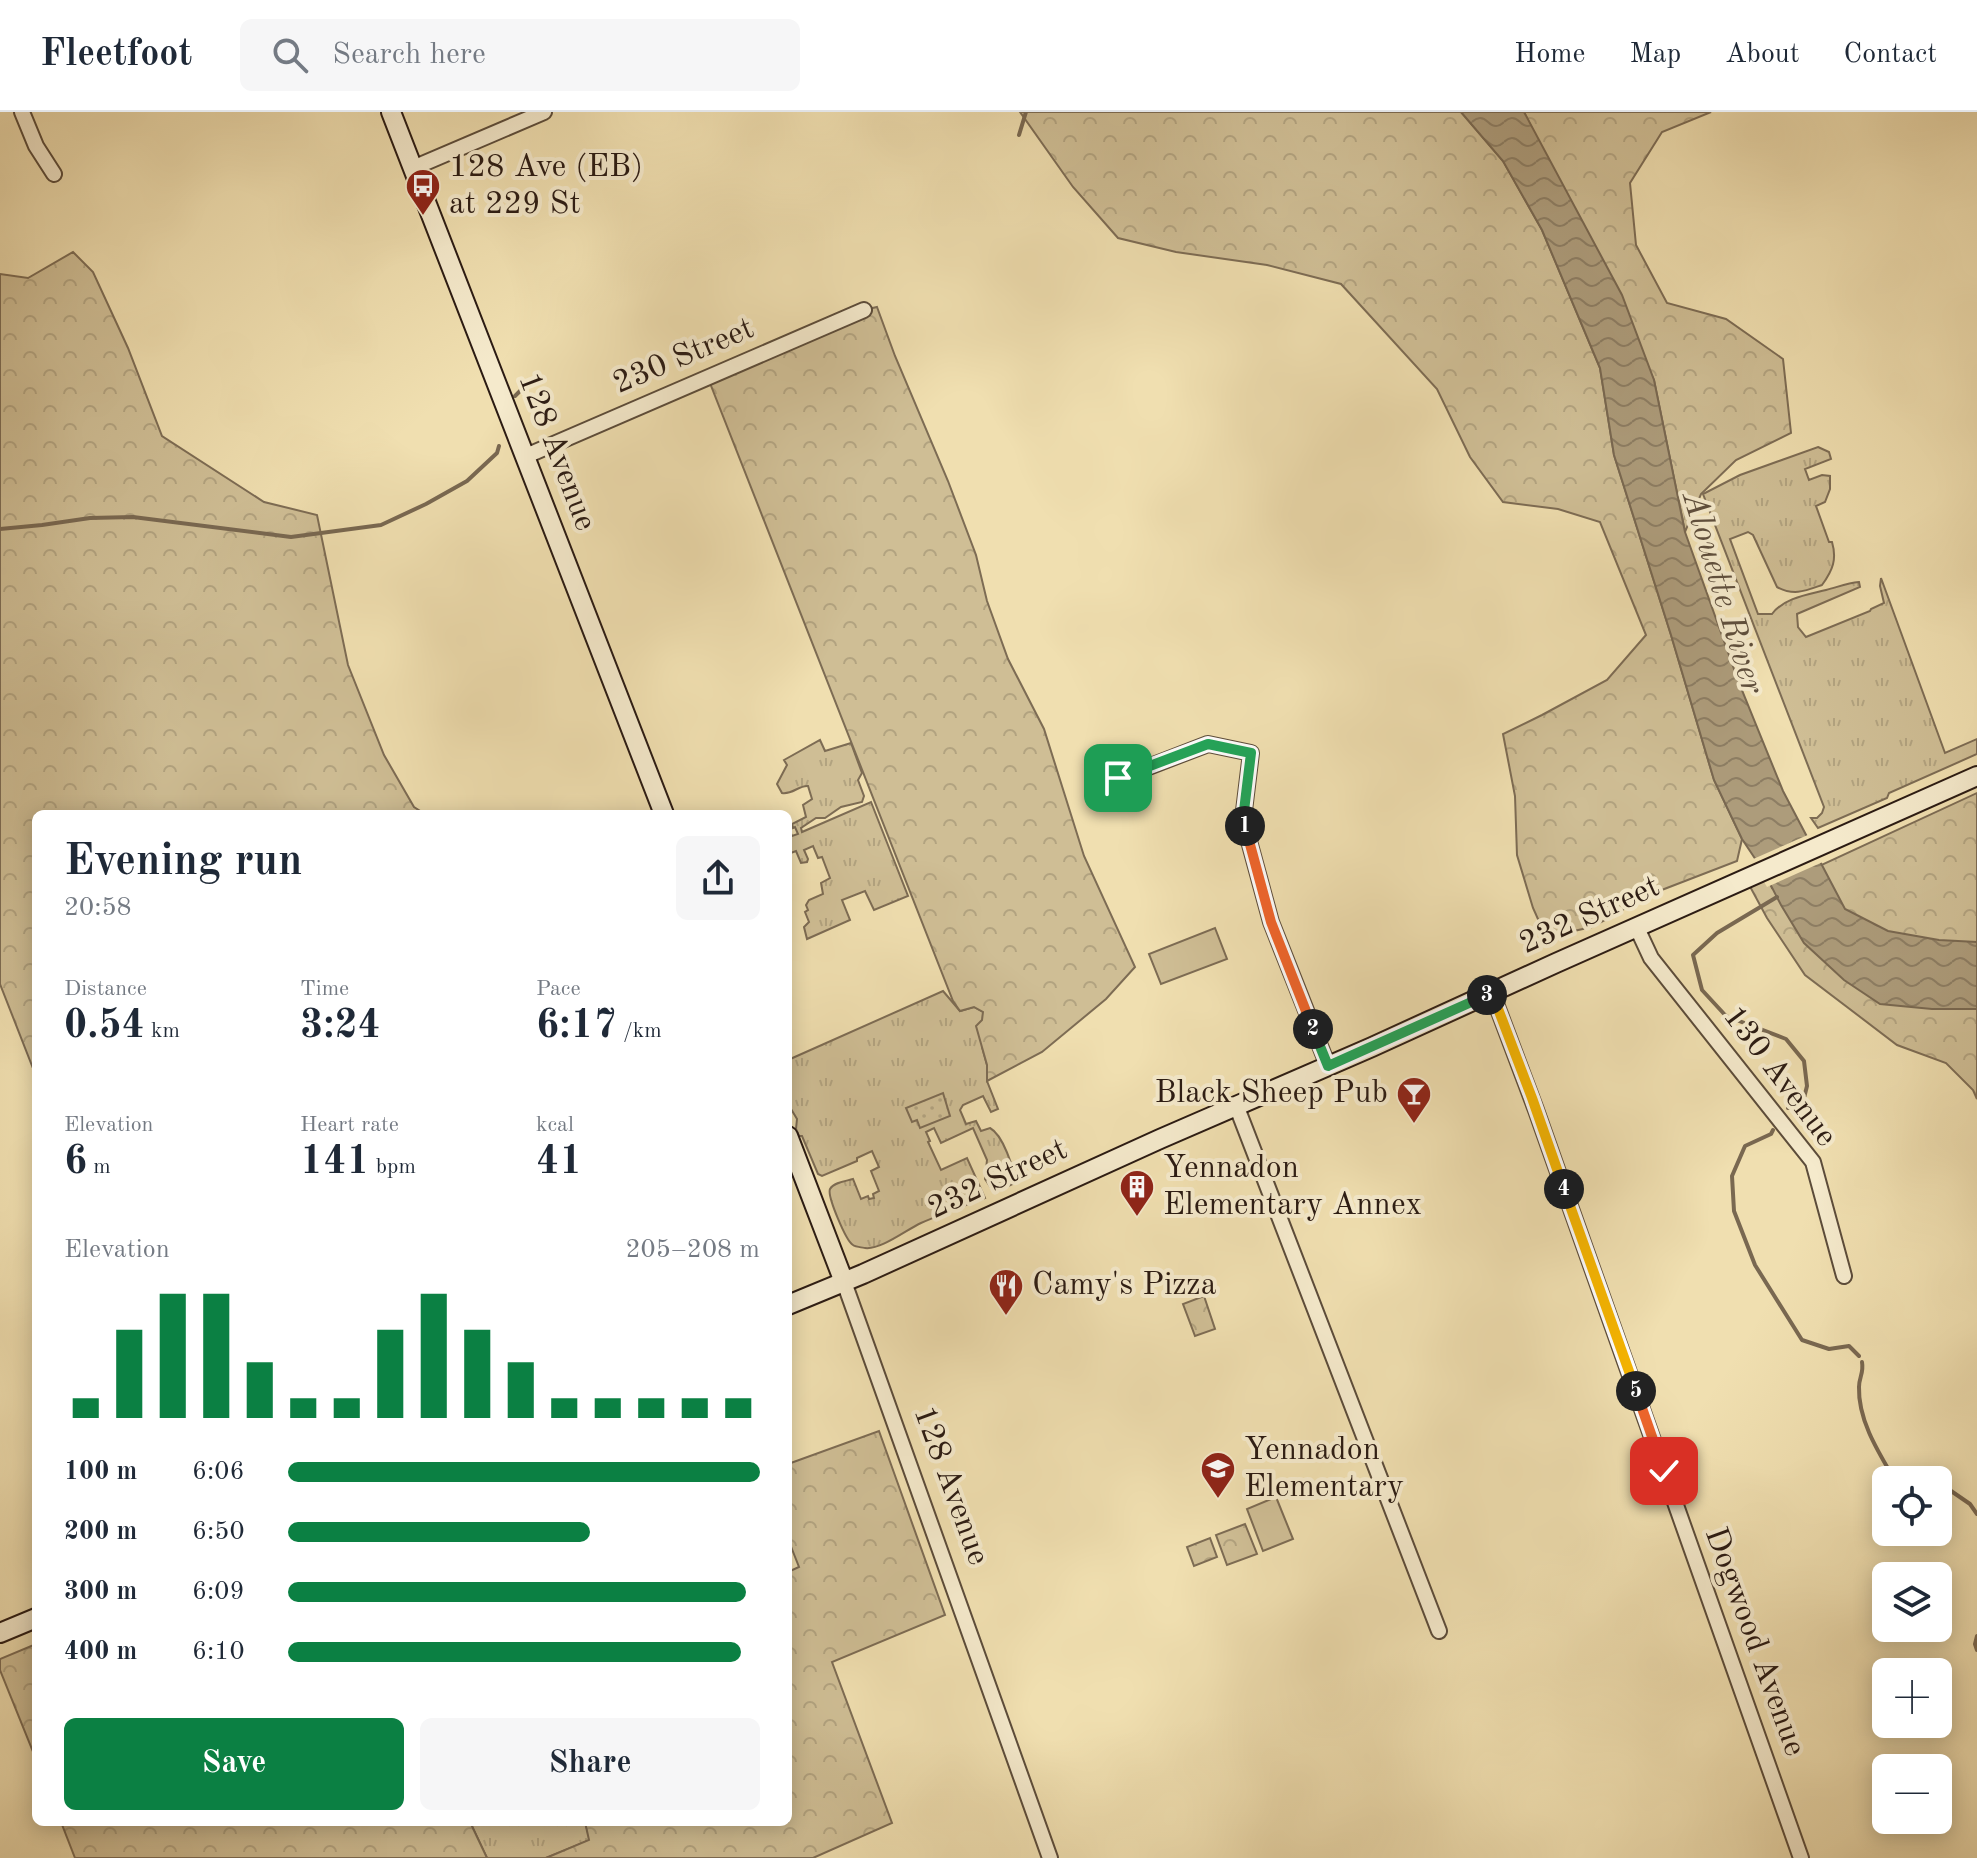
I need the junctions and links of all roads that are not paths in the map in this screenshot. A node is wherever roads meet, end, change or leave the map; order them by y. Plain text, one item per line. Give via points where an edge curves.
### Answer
1 (22, 112) edge
2 (391, 112) edge
3 (544, 112) edge
4 (413, 168) junction
5 (54, 174) dead end
6 (864, 310) dead end
7 (526, 456) junction
8 (1977, 776) edge
9 (1099, 786) dead end
10 (662, 810) edge
11 (1637, 928) junction
12 (1492, 993) junction
13 (1328, 1066) junction
14 (1236, 1105) junction
15 (792, 1146) edge
16 (1844, 1276) dead end
17 (844, 1282) junction
18 (792, 1303) edge
19 (32, 1620) edge
20 (1439, 1631) dead end
21 (0, 1633) edge
22 (1050, 1858) edge
23 (1801, 1858) edge

1 - 5 street
2 - 4 main road, 128 Avenue
3 - 4 street
4 - 7 main road, 128 Avenue
6 - 7 street, 230 Street
7 - 10 main road, 128 Avenue
8 - 11 main road, 232 Street
9 - 13 street via 1208,744 1251,753 1243,819 1271,922
11 - 12 main road, 232 Street
11 - 16 street, 130 Avenue via 1651,958 1813,1162
12 - 13 main road, 232 Street
12 - 23 street, Dogwood Avenue
13 - 14 main road, 232 Street
14 - 17 main road, 232 Street
14 - 20 street
15 - 17 main road, 128 Avenue
17 - 18 main road, 232 Street
17 - 22 street, 128 Avenue
19 - 21 main road

